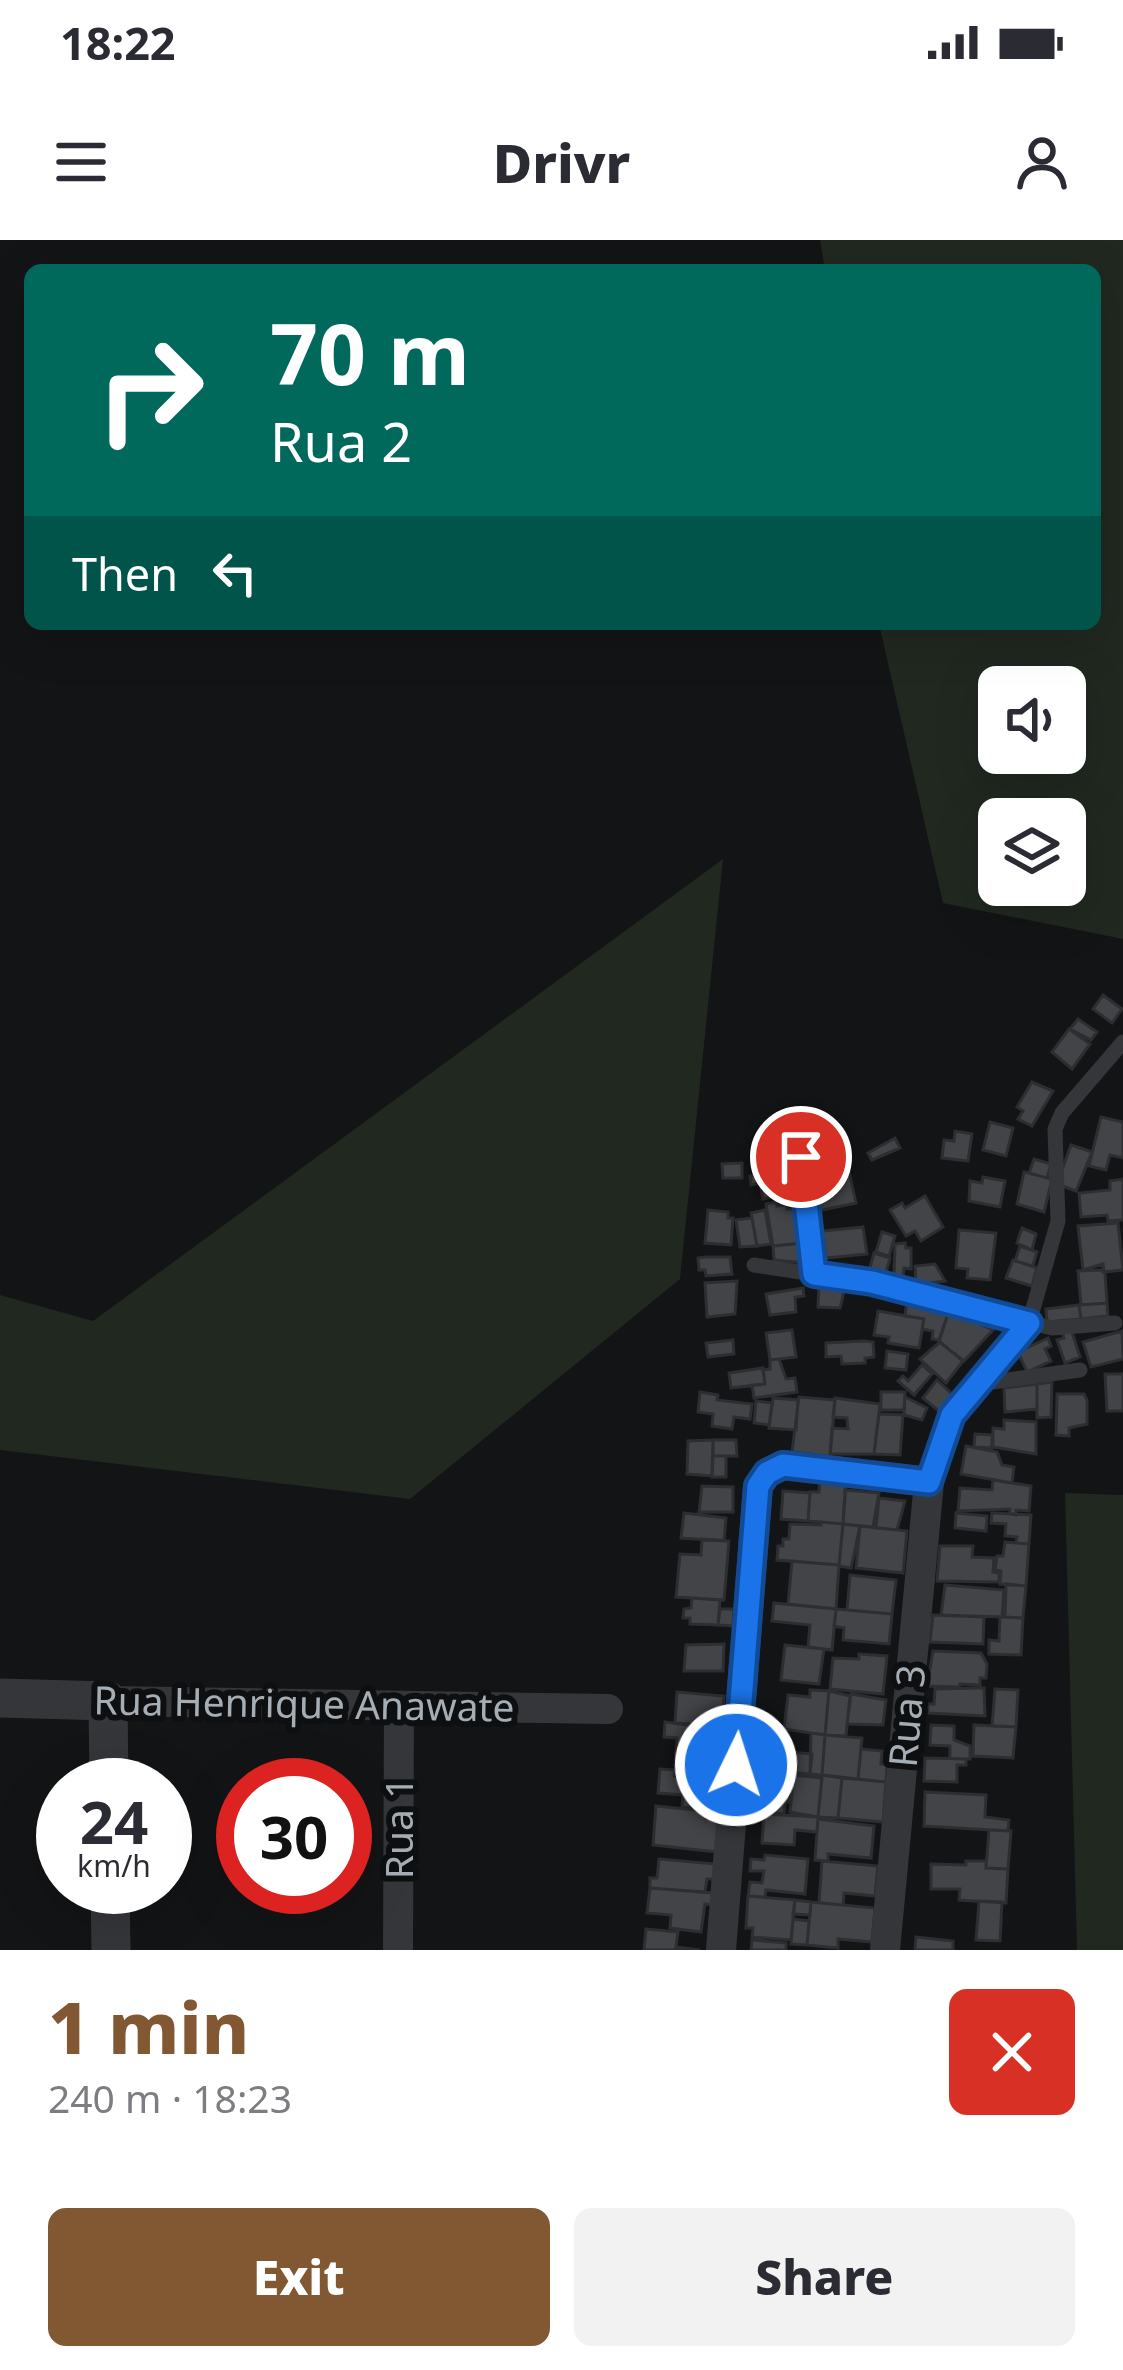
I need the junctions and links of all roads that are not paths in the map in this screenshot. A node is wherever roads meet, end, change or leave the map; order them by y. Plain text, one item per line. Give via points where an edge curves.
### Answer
1 (1123, 1042) edge
2 (801, 1157) dead end
3 (754, 1265) dead end
4 (814, 1274) junction
5 (1029, 1323) junction
6 (1115, 1323) dead end
7 (1080, 1370) dead end
8 (978, 1384) junction
9 (929, 1482) junction
10 (0, 1698) edge
11 (108, 1701) junction
12 (399, 1706) junction
13 (608, 1709) dead end
14 (109, 1758) edge
15 (110, 1914) edge
16 (111, 1950) edge
17 (398, 1950) edge
18 (721, 1950) edge
19 (885, 1950) edge

1 - 5 lane via 1055,1129 1058,1221
2 - 4 lane
3 - 4 lane
4 - 5 lane
5 - 6 lane
5 - 8 lane
7 - 8 lane
8 - 9 lane via 952,1415
9 - 18 street via 783,1465 758,1486
9 - 19 street, Rua 3
10 - 11 street, Rua Henrique Anawate
11 - 12 street, Rua Henrique Anawate
11 - 14 street
12 - 13 street, Rua Henrique Anawate
12 - 17 street, Rua 1
15 - 16 street

